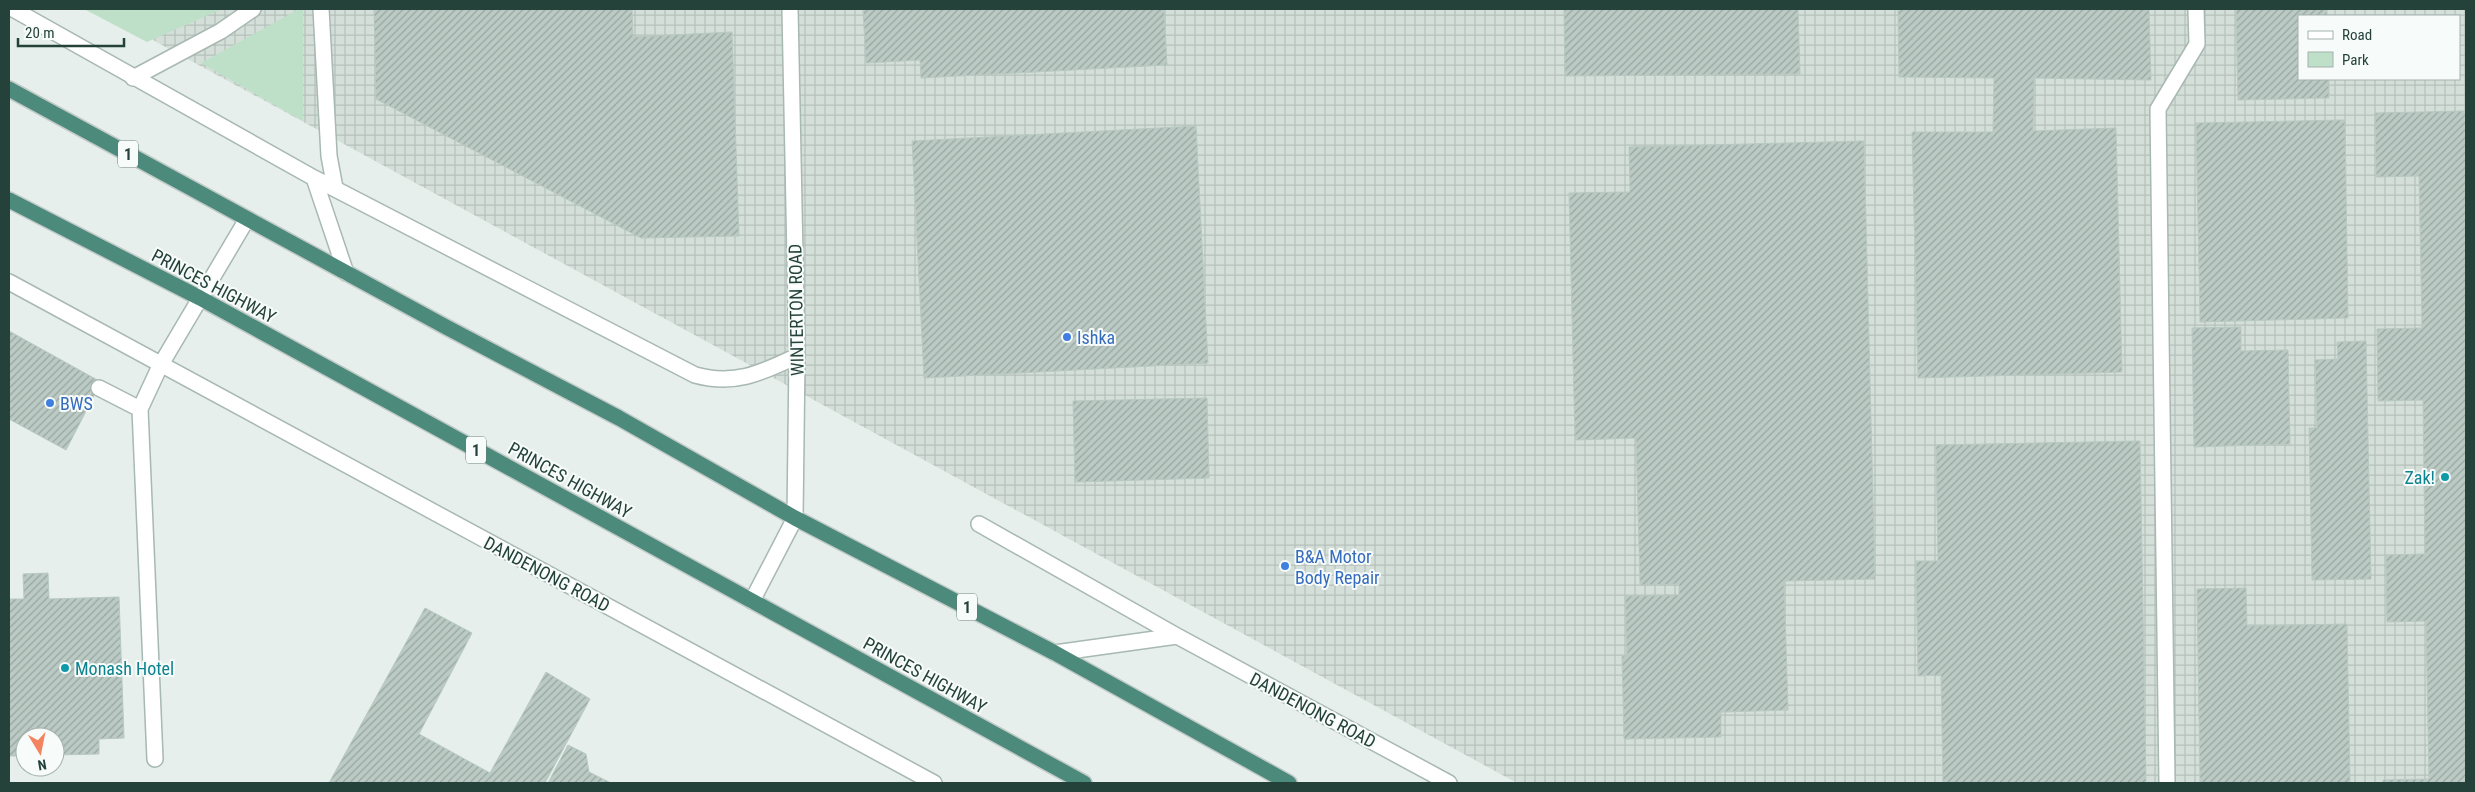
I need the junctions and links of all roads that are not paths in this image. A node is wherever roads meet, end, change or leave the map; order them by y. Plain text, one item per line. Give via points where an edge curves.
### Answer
1 (13, 9) edge
2 (253, 9) edge
3 (321, 9) edge
4 (790, 9) edge
5 (2196, 9) edge
6 (132, 78) junction
7 (9, 89) edge
8 (314, 178) junction
9 (335, 188) junction
10 (9, 200) edge
11 (248, 219) junction
12 (346, 273) junction
13 (9, 282) edge
14 (200, 298) junction
15 (797, 356) junction
16 (160, 366) junction
17 (99, 388) dead end
18 (140, 409) junction
19 (795, 518) junction
20 (979, 524) dead end
21 (752, 601) junction
22 (1178, 636) junction
23 (1054, 653) junction
24 (155, 759) dead end
25 (934, 783) edge
26 (1084, 783) edge
27 (1289, 783) edge
28 (1449, 783) edge
29 (2167, 783) edge

1 - 6 street
2 - 6 street via 221,31
3 - 9 street via 329,156
4 - 15 street, WINTERTON ROAD
5 - 29 street via 2197,44 2158,109
6 - 8 street
7 - 11 highway, 1
8 - 9 street
8 - 12 street
9 - 15 street via 694,376 734,380 761,373
10 - 14 highway, PRINCES HIGHWAY / 1
11 - 12 highway, 1
11 - 14 street
12 - 19 highway, 1 via 619,418
13 - 16 street, DANDENONG ROAD
14 - 16 street
14 - 21 highway, PRINCES HIGHWAY / 1
15 - 19 street, WINTERTON ROAD
16 - 18 street
16 - 25 street, DANDENONG ROAD
17 - 18 street
18 - 24 street
19 - 21 street, WINTERTON ROAD
19 - 23 highway, 1
20 - 22 street, DANDENONG ROAD
21 - 26 highway, PRINCES HIGHWAY / 1
22 - 23 street
22 - 28 street, DANDENONG ROAD
23 - 27 highway, 1

